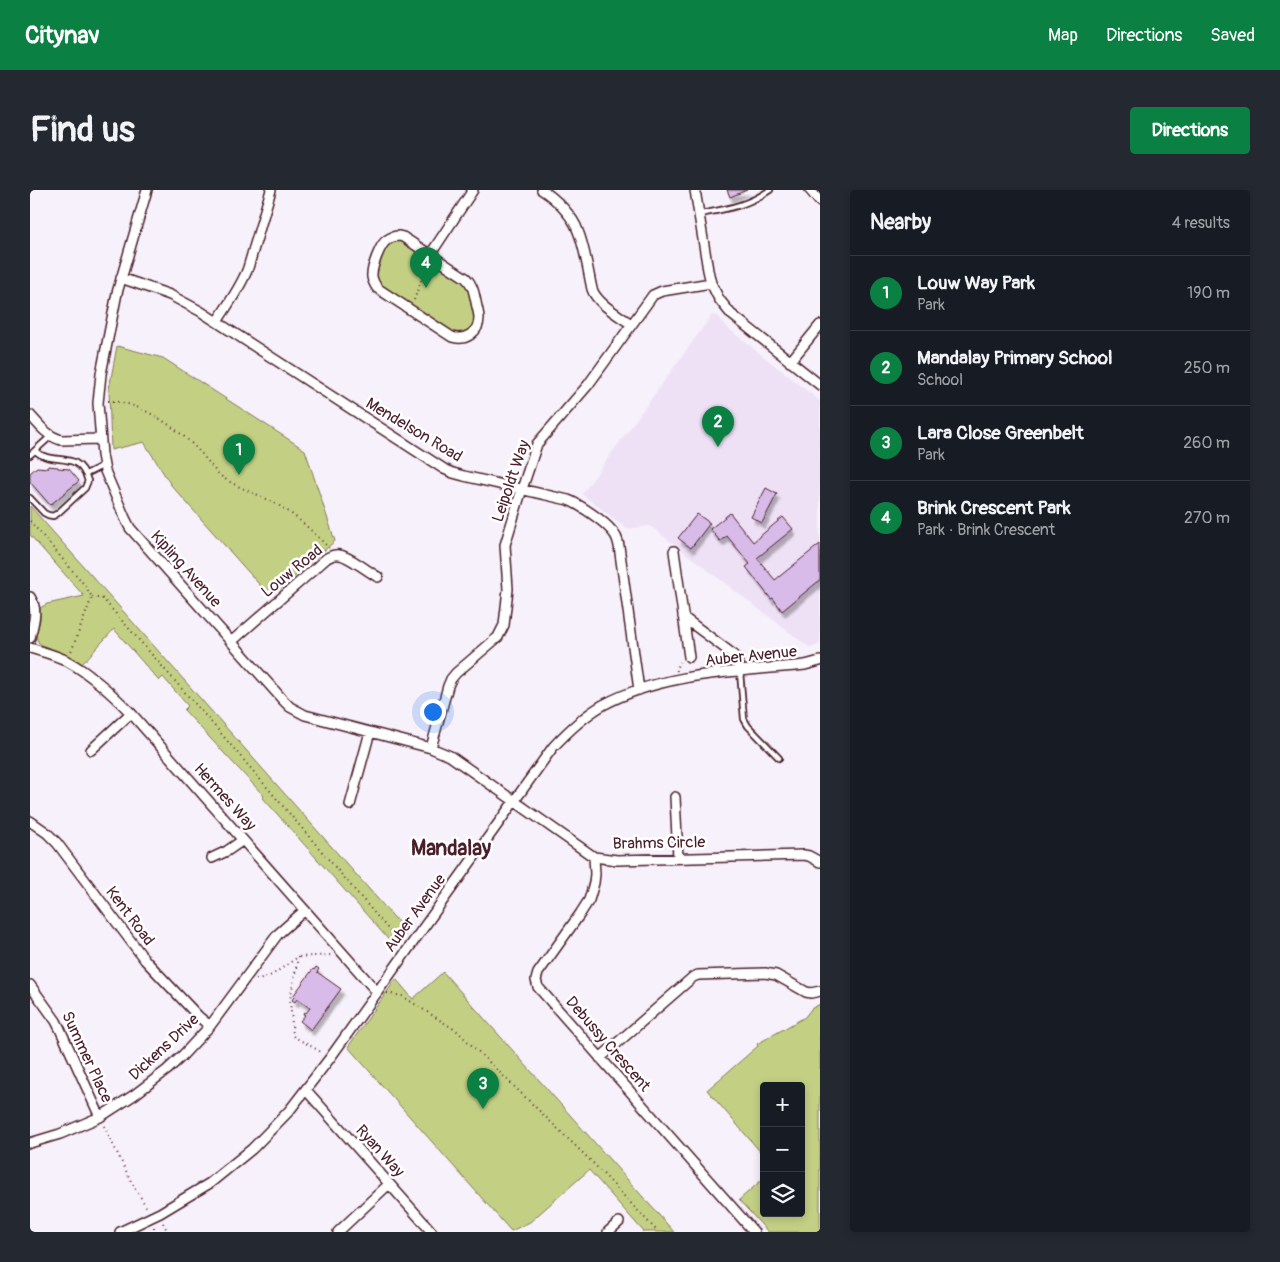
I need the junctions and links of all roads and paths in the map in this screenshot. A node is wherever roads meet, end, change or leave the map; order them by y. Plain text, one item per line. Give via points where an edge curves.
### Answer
1 (147, 190) edge
2 (271, 190) edge
3 (473, 190) edge
4 (542, 190) edge
5 (695, 190) edge
6 (770, 190) edge
7 (810, 190) edge
8 (820, 202) edge
9 (700, 214) junction
10 (430, 255) junction
11 (121, 278) junction
12 (711, 283) junction
13 (410, 310) junction
14 (217, 322) junction
15 (631, 324) junction
16 (820, 325) edge
17 (790, 362) junction
18 (820, 385) edge
19 (98, 403) junction
20 (30, 415) edge
21 (51, 436) junction
22 (100, 439) junction
23 (35, 451) junction
24 (30, 455) edge
25 (104, 465) junction
26 (86, 474) junction
27 (522, 490) junction
28 (30, 498) edge
29 (30, 521) edge
30 (674, 551) dead end
31 (336, 554) junction
32 (378, 577) dead end
33 (30, 597) edge
34 (92, 597) junction
35 (683, 617) junction
36 (30, 638) edge
37 (231, 642) junction
38 (30, 648) edge
39 (688, 656) joint
40 (67, 661) junction
41 (820, 661) edge
42 (740, 672) junction
43 (678, 679) junction
44 (639, 690) junction
45 (131, 713) junction
46 (370, 732) junction
47 (432, 748) junction
48 (91, 750) dead end
49 (779, 758) dead end
50 (675, 797) dead end
51 (514, 801) junction
52 (350, 805) dead end
53 (30, 821) edge
54 (243, 840) junction
55 (594, 857) junction
56 (212, 858) dead end
57 (678, 858) junction
58 (820, 862) edge
59 (305, 910) junction
60 (407, 951) junction
61 (344, 954) junction
62 (298, 957) junction
63 (248, 974) junction
64 (30, 985) edge
65 (820, 991) edge
66 (377, 992) junction
67 (40, 997) junction
68 (30, 1003) edge
69 (210, 1026) junction
70 (330, 1058) junction
71 (600, 1058) junction
72 (306, 1090) junction
73 (101, 1120) junction
74 (30, 1143) edge
75 (389, 1184) junction
76 (147, 1209) dead end
77 (162, 1222) dead end
78 (619, 1222) dead end
79 (120, 1232) edge
80 (168, 1232) edge
81 (338, 1232) edge
82 (432, 1232) edge
83 (608, 1232) edge
84 (658, 1232) edge
85 (754, 1232) edge

1 - 11 street, Kipling Avenue
2 - 14 street via 244,278
3 - 10 street
4 - 15 street via 560,204 576,227 595,296
5 - 9 street
6 - 9 lane via 734,208
7 - 8 street
9 - 12 street
10 - 13 path
10 - 13 street via 399,236 391,237 381,247 372,274 374,284
10 - 13 street via 470,283 479,315 478,326 472,334 452,337
11 - 14 street, Mendelson Road via 181,300
11 - 19 street, Kipling Avenue
12 - 15 street, Leipoldt Way via 656,293
12 - 17 street via 731,314
14 - 27 street, Mendelson Road via 444,469
15 - 27 street, Leipoldt Way via 588,385 538,444
16 - 17 street
17 - 18 street
19 - 22 street, Kipling Avenue
19 - 31 path via 123,403 170,426 224,478 282,508
20 - 21 street
21 - 22 street via 61,440
21 - 23 lane
22 - 25 street, Kipling Avenue
23 - 24 lane
23 - 26 lane via 47,458 71,460
25 - 26 lane
25 - 37 street, Kipling Avenue via 130,528
26 - 28 lane via 85,488 53,516 44,513
27 - 44 street, Mendelson Road via 576,503 608,526 616,536
27 - 47 street, Leipoldt Way via 505,545 508,590 504,625 498,637 451,679
29 - 34 path
30 - 35 street
31 - 32 street, Louw Road
31 - 37 street, Louw Road via 327,558
33 - 36 street via 35,610
34 - 40 path
34 - 60 path via 103,599
35 - 39 street
35 - 42 street via 734,655
37 - 46 street, Kipling Avenue via 290,708
38 - 40 street, Hermes Way
39 - 43 path via 676,668
40 - 45 street, Hermes Way
41 - 42 street, Auber Avenue
42 - 43 street, Auber Avenue
42 - 49 lane via 745,722
43 - 44 street, Auber Avenue
44 - 51 street, Auber Avenue via 602,705 575,724 553,747
45 - 48 street
45 - 54 street, Hermes Way
46 - 47 street, Kipling Avenue
46 - 52 street
47 - 51 street, Kipling Avenue via 458,761
50 - 57 street
51 - 55 street, Brahms Circle
51 - 60 street, Auber Avenue
53 - 69 street, Kent Road via 57,843 145,960
54 - 56 street
54 - 59 street, Hermes Way
55 - 57 street, Brahms Circle via 617,860
55 - 71 street, Debussy Crescent via 594,883 589,900 539,970 536,980 540,990
57 - 58 street, Brahms Circle via 804,855
59 - 61 street, Hermes Way
59 - 63 street, Dickens Drive via 278,934
60 - 66 street, Auber Avenue
61 - 62 path
61 - 66 street, Hermes Way
62 - 63 path via 259,980
62 - 70 path via 290,1000 293,1036
63 - 69 street, Dickens Drive
64 - 67 street, Summer Place
65 - 71 street via 806,992 776,975 765,973 693,977
66 - 70 street, Auber Avenue
66 - 84 path via 402,996 457,1031 592,1162
67 - 68 street
67 - 73 street, Summer Place via 60,1029
69 - 73 street, Dickens Drive via 167,1070
70 - 72 street, Auber Avenue
71 - 85 street, Debussy Crescent
72 - 75 street, Ryan Way
72 - 79 street, Auber Avenue via 252,1149 210,1183 174,1206
73 - 74 street, Dickens Drive
73 - 76 path
75 - 81 street
75 - 82 street, Ryan Way
77 - 80 path
78 - 83 street

